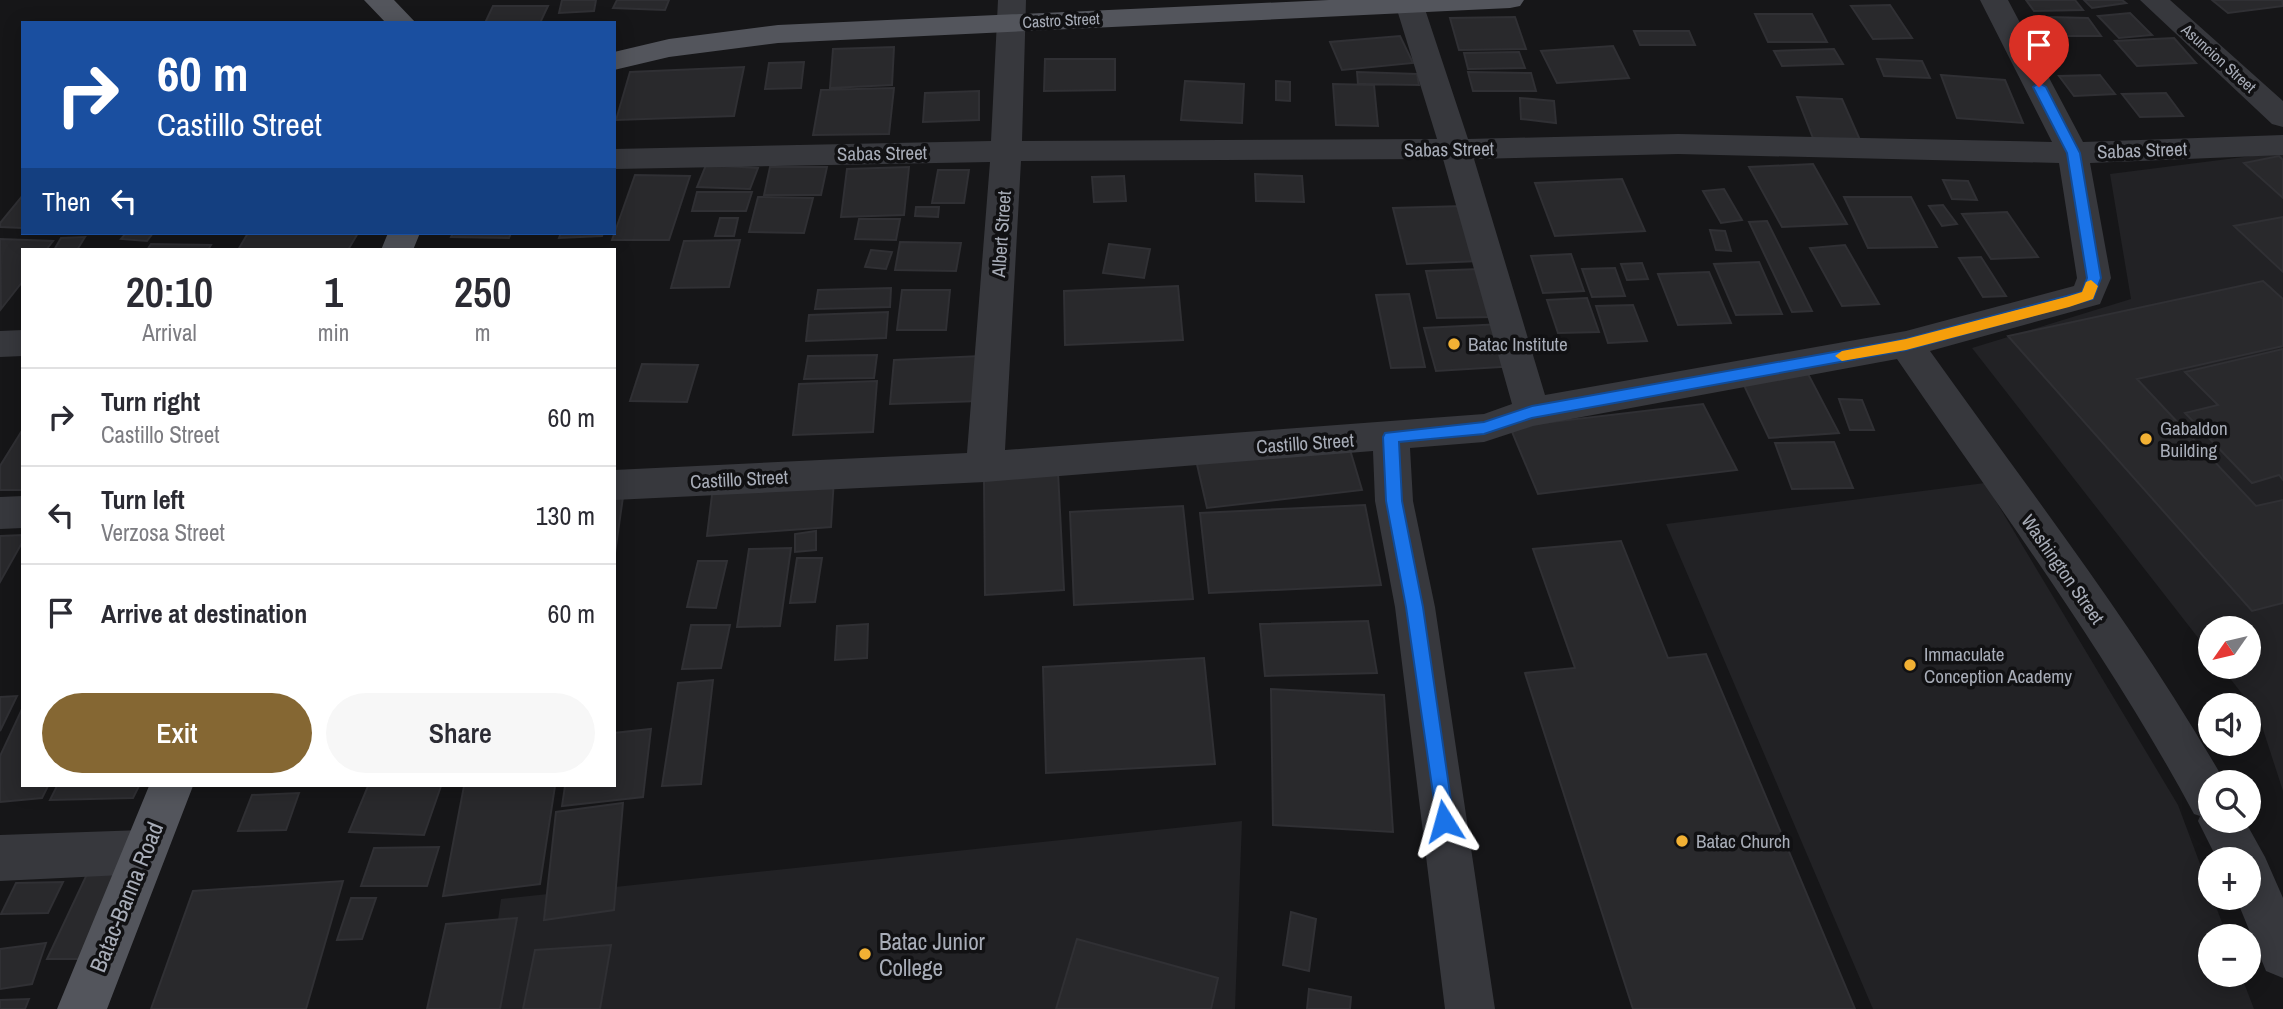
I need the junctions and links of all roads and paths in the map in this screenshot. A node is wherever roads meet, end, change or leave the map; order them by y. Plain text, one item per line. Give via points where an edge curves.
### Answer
1 (378, 0) edge
2 (1510, 0) edge
3 (1994, 0) edge
4 (2154, 0) edge
5 (1408, 2) edge
6 (1011, 11) edge
7 (400, 21) edge
8 (616, 61) edge
9 (2283, 117) edge
10 (2283, 145) edge
11 (1456, 149) junction
12 (1006, 151) junction
13 (2073, 153) junction
14 (616, 159) edge
15 (21, 343) edge
16 (0, 344) edge
17 (1906, 344) junction
18 (1532, 412) junction
19 (1391, 437) junction
20 (985, 467) junction
21 (616, 485) edge
22 (21, 512) edge
23 (0, 513) edge
24 (2198, 776) edge
25 (171, 787) edge
26 (143, 852) junction
27 (0, 858) edge
28 (2261, 902) edge
29 (2283, 954) edge
30 (82, 1009) edge
31 (1470, 1009) edge

1 - 7 main road
2 - 5 main road, Castro Street
3 - 13 street
4 - 9 street, Asuncion Street
5 - 6 main road, Castro Street
5 - 11 street
6 - 8 main road, Castro Street via 778,34 669,48
6 - 12 street, Albert Street
10 - 13 street, Sabas Street
11 - 12 street, Sabas Street
11 - 13 street, Sabas Street via 1678,144
11 - 18 street
12 - 14 street, Sabas Street
12 - 20 street, Albert Street
13 - 17 street, Castillo Street via 2094,278 2088,295
15 - 16 street
17 - 18 street, Castillo Street
17 - 24 street, Washington Street via 2176,733
18 - 19 street, Castillo Street via 1484,428
19 - 20 street, Castillo Street
19 - 31 street via 1394,501 1415,607
20 - 21 street, Castillo Street
22 - 23 street
25 - 26 main road, Batac-Banna Road
26 - 27 street
26 - 30 main road, Batac-Banna Road
28 - 29 street

